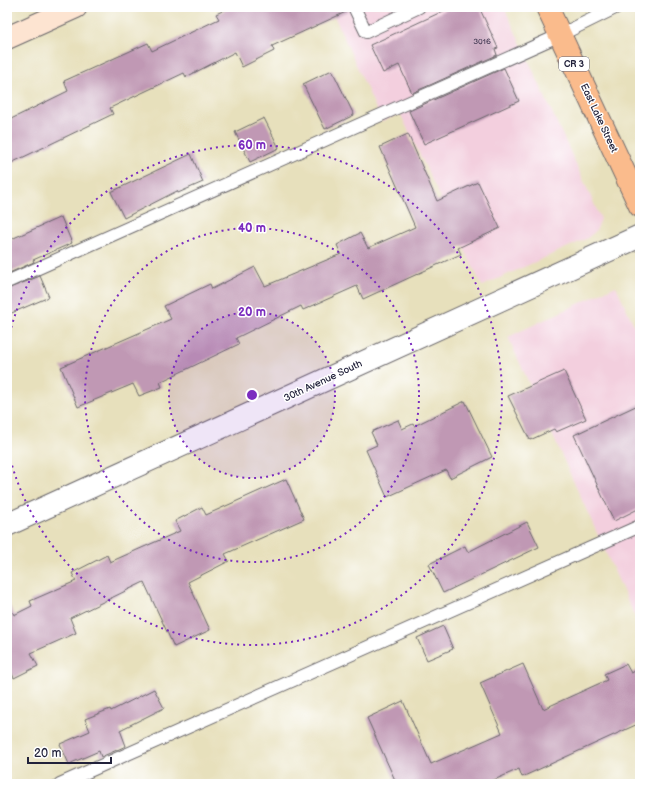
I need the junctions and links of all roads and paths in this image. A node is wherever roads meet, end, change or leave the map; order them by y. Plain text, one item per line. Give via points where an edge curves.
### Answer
1 (76, 7) edge
2 (354, 7) edge
3 (419, 7) edge
4 (547, 7) edge
5 (617, 7) edge
6 (560, 35) junction
7 (7, 38) edge
8 (640, 206) edge
9 (640, 236) edge
10 (7, 282) edge
11 (7, 525) edge
12 (640, 526) edge
13 (60, 784) edge

1 - 7 street
2 - 3 lane via 366,32
4 - 6 main road, East Lake Street / CR 3
5 - 6 lane
6 - 8 main road, East Lake Street / CR 3
6 - 10 lane
9 - 11 street, 30th Avenue South
12 - 13 lane

